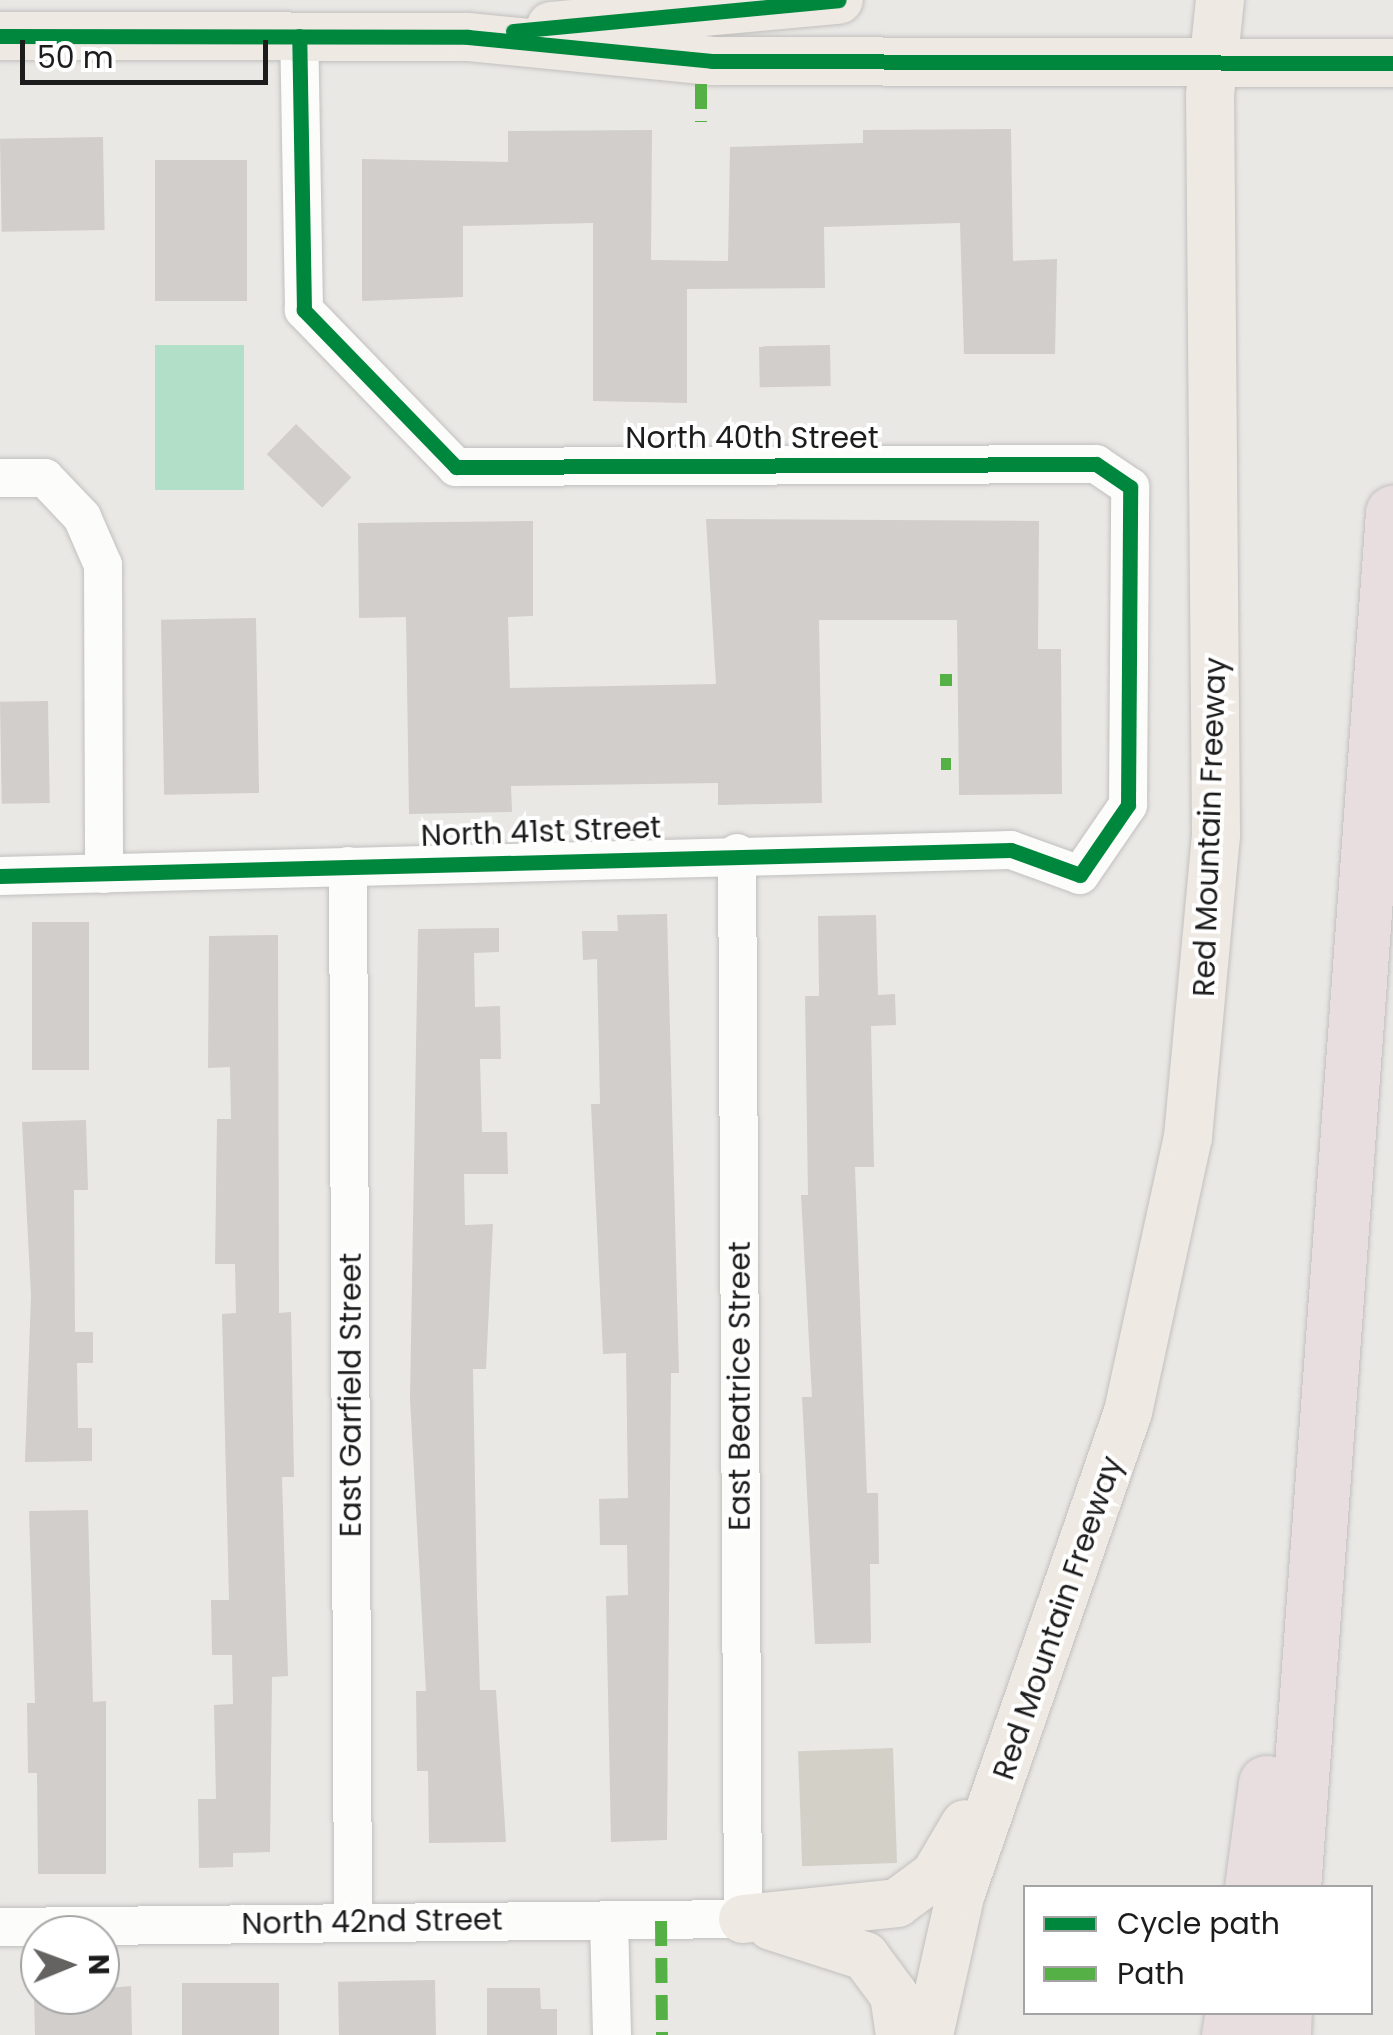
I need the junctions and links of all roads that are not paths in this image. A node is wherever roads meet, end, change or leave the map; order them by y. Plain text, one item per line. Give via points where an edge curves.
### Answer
1 (839, 0) edge
2 (1220, 0) edge
3 (0, 36) edge
4 (299, 36) junction
5 (468, 37) junction
6 (1214, 60) junction
7 (1393, 63) edge
8 (0, 478) edge
9 (1393, 513) edge
10 (737, 853) junction
11 (348, 866) junction
12 (104, 874) junction
13 (1080, 875) joint
14 (0, 876) edge
15 (1337, 1235) junction
16 (1016, 1740) junction
17 (1252, 1885) edge
18 (1293, 1885) edge
19 (743, 1919) junction
20 (609, 1920) junction
21 (354, 1923) junction
22 (0, 1927) edge
23 (612, 2035) edge
24 (900, 2035) edge
25 (929, 2035) edge

1 - 5 main road via 716,5
2 - 6 main road, Red Mountain Freeway
3 - 4 main road
4 - 5 main road
4 - 13 street, North 40th Street via 304,310 456,466 1096,464 1130,487 1128,805
5 - 6 main road via 712,61
6 - 7 main road
6 - 16 main road, Red Mountain Freeway via 1217,775 1198,1069 1128,1412
8 - 12 street via 44,478 82,517 103,565
9 - 15 highway
10 - 11 street, North 41st Street
10 - 13 street, North 41st Street via 1011,850
10 - 19 street, East Beatrice Street
11 - 12 street, North 41st Street
11 - 21 street, East Garfield Street
12 - 14 street, North 41st Street
15 - 17 highway
15 - 18 highway
16 - 19 main road via 935,1875 911,1896 884,1906
16 - 25 main road, Red Mountain Freeway via 960,1896
19 - 20 street, North 42nd Street
19 - 24 main road via 864,1956 894,1995
20 - 21 street, North 42nd Street
20 - 23 street
21 - 22 street, North 42nd Street

